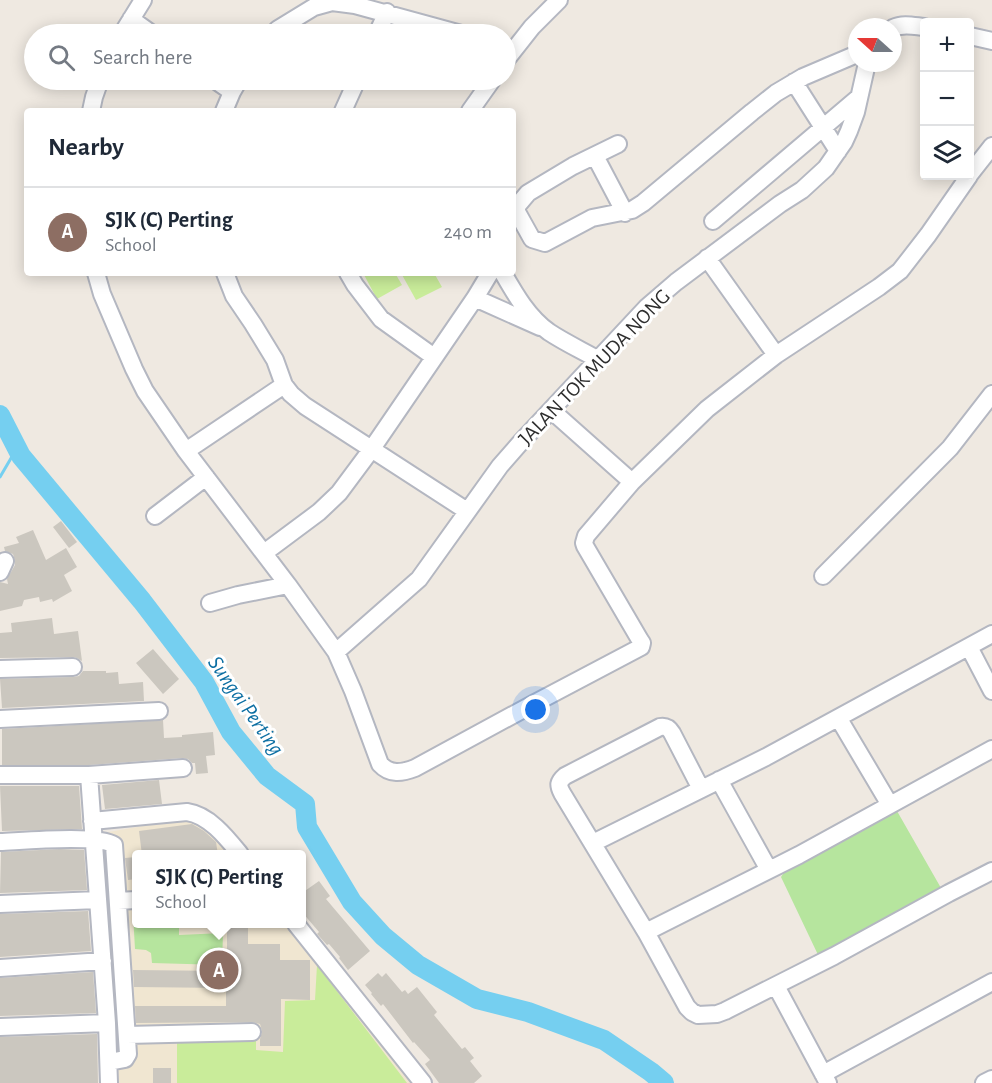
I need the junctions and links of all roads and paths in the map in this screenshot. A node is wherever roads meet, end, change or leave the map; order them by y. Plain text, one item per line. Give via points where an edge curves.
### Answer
1 (143, 0) edge
2 (558, 0) edge
3 (387, 12) junction
4 (130, 19) junction
5 (127, 24) edge
6 (137, 24) edge
7 (286, 24) edge
8 (382, 24) edge
9 (427, 24) edge
10 (902, 26) edge
11 (920, 26) edge
12 (974, 37) edge
13 (992, 41) edge
14 (516, 44) edge
15 (848, 58) edge
16 (865, 72) edge
17 (794, 82) junction
18 (96, 90) edge
19 (233, 90) edge
20 (352, 90) edge
21 (485, 90) edge
22 (859, 97) junction
23 (92, 108) edge
24 (225, 108) edge
25 (344, 108) edge
26 (472, 108) edge
27 (823, 128) junction
28 (618, 144) dead end
29 (992, 146) edge
30 (838, 152) junction
31 (594, 156) junction
32 (974, 169) edge
33 (966, 180) edge
34 (625, 213) junction
35 (713, 221) dead end
36 (707, 258) junction
37 (97, 276) edge
38 (226, 276) edge
39 (350, 276) edge
40 (488, 276) edge
41 (505, 276) edge
42 (475, 298) junction
43 (548, 331) junction
44 (776, 355) junction
45 (434, 357) junction
46 (597, 359) junction
47 (284, 385) junction
48 (990, 399) edge
49 (551, 410) junction
50 (371, 450) junction
51 (186, 451) junction
52 (206, 477) junction
53 (632, 482) junction
54 (467, 512) junction
55 (155, 516) dead end
56 (264, 553) junction
57 (823, 576) dead end
58 (288, 585) junction
59 (210, 603) dead end
60 (992, 634) edge
61 (969, 647) junction
62 (336, 652) junction
63 (73, 667) dead end
64 (0, 669) edge
65 (992, 691) edge
66 (159, 711) dead end
67 (0, 719) edge
68 (839, 719) junction
69 (992, 749) edge
70 (183, 768) dead end
71 (0, 775) edge
72 (89, 775) junction
73 (719, 780) junction
74 (700, 789) junction
75 (890, 805) junction
76 (92, 821) junction
77 (93, 839) junction
78 (0, 842) edge
79 (593, 843) junction
80 (235, 850) edge
81 (769, 870) junction
82 (992, 871) edge
83 (98, 900) junction
84 (132, 900) edge
85 (118, 901) junction
86 (0, 904) edge
87 (299, 928) edge
88 (646, 933) junction
89 (103, 962) junction
90 (0, 968) edge
91 (992, 981) edge
92 (776, 986) junction
93 (107, 1023) junction
94 (0, 1027) edge
95 (252, 1032) dead end
96 (127, 1035) junction
97 (109, 1062) junction
98 (826, 1078) edge
99 (992, 1079) edge
100 (109, 1083) edge
101 (423, 1083) edge
102 (984, 1083) edge

1 - 4 street
2 - 14 street
3 - 7 street via 332,2 314,7
3 - 8 street
3 - 9 street
4 - 5 street
4 - 6 street
10 - 11 street
12 - 13 street
15 - 17 street
16 - 22 street, JALAN TOK MUDA NONG
17 - 27 street
17 - 34 street via 752,111 644,203
18 - 23 street
19 - 24 street
20 - 25 street
21 - 26 street
22 - 27 street
22 - 30 street, JALAN TOK MUDA NONG
27 - 30 street
27 - 35 street
28 - 31 street
29 - 32 street
30 - 36 street, JALAN TOK MUDA NONG via 816,178
31 - 34 street
31 - 34 street via 528,193 517,206 527,232 532,239 546,243 592,218
33 - 44 street via 900,271
36 - 44 street
36 - 46 street, JALAN TOK MUDA NONG via 647,307
37 - 51 street via 145,391
38 - 47 street via 234,296 275,360
39 - 45 street via 381,319
40 - 42 street
41 - 43 street via 524,306
42 - 43 street
42 - 45 street
43 - 46 street
44 - 53 street via 707,410
45 - 50 street
46 - 49 street, JALAN TOK MUDA NONG
47 - 50 street via 305,406
47 - 51 street
48 - 57 street via 950,448
49 - 53 street
49 - 54 street, JALAN TOK MUDA NONG via 500,466
50 - 54 street
50 - 56 street via 329,504
51 - 52 street
52 - 55 street
52 - 56 street
53 - 62 street via 584,543 640,640 639,649 415,768 394,773 380,765
54 - 62 street, JALAN TOK MUDA NONG via 419,579
56 - 58 street
58 - 59 street
58 - 62 street
60 - 61 street
61 - 65 street
61 - 68 street
63 - 64 street
66 - 67 street
68 - 73 street
68 - 75 street
69 - 75 street
70 - 72 street
71 - 72 street
72 - 76 street
73 - 74 street
73 - 81 street
74 - 79 street
74 - 79 street via 672,733 665,726 660,727 559,781 562,793
75 - 81 street
76 - 77 street
76 - 80 street via 192,813 214,827
77 - 78 street
77 - 83 street
77 - 85 street via 114,845
79 - 88 street
81 - 88 street
82 - 92 street
83 - 86 street
83 - 89 street
84 - 85 street
85 - 96 street
87 - 101 street
88 - 92 street via 687,1007 698,1015 717,1014
89 - 90 street
89 - 93 street
91 - 98 street
92 - 98 street
93 - 94 street
93 - 97 street
95 - 96 street
96 - 97 street via 128,1056
97 - 100 street
99 - 102 street

